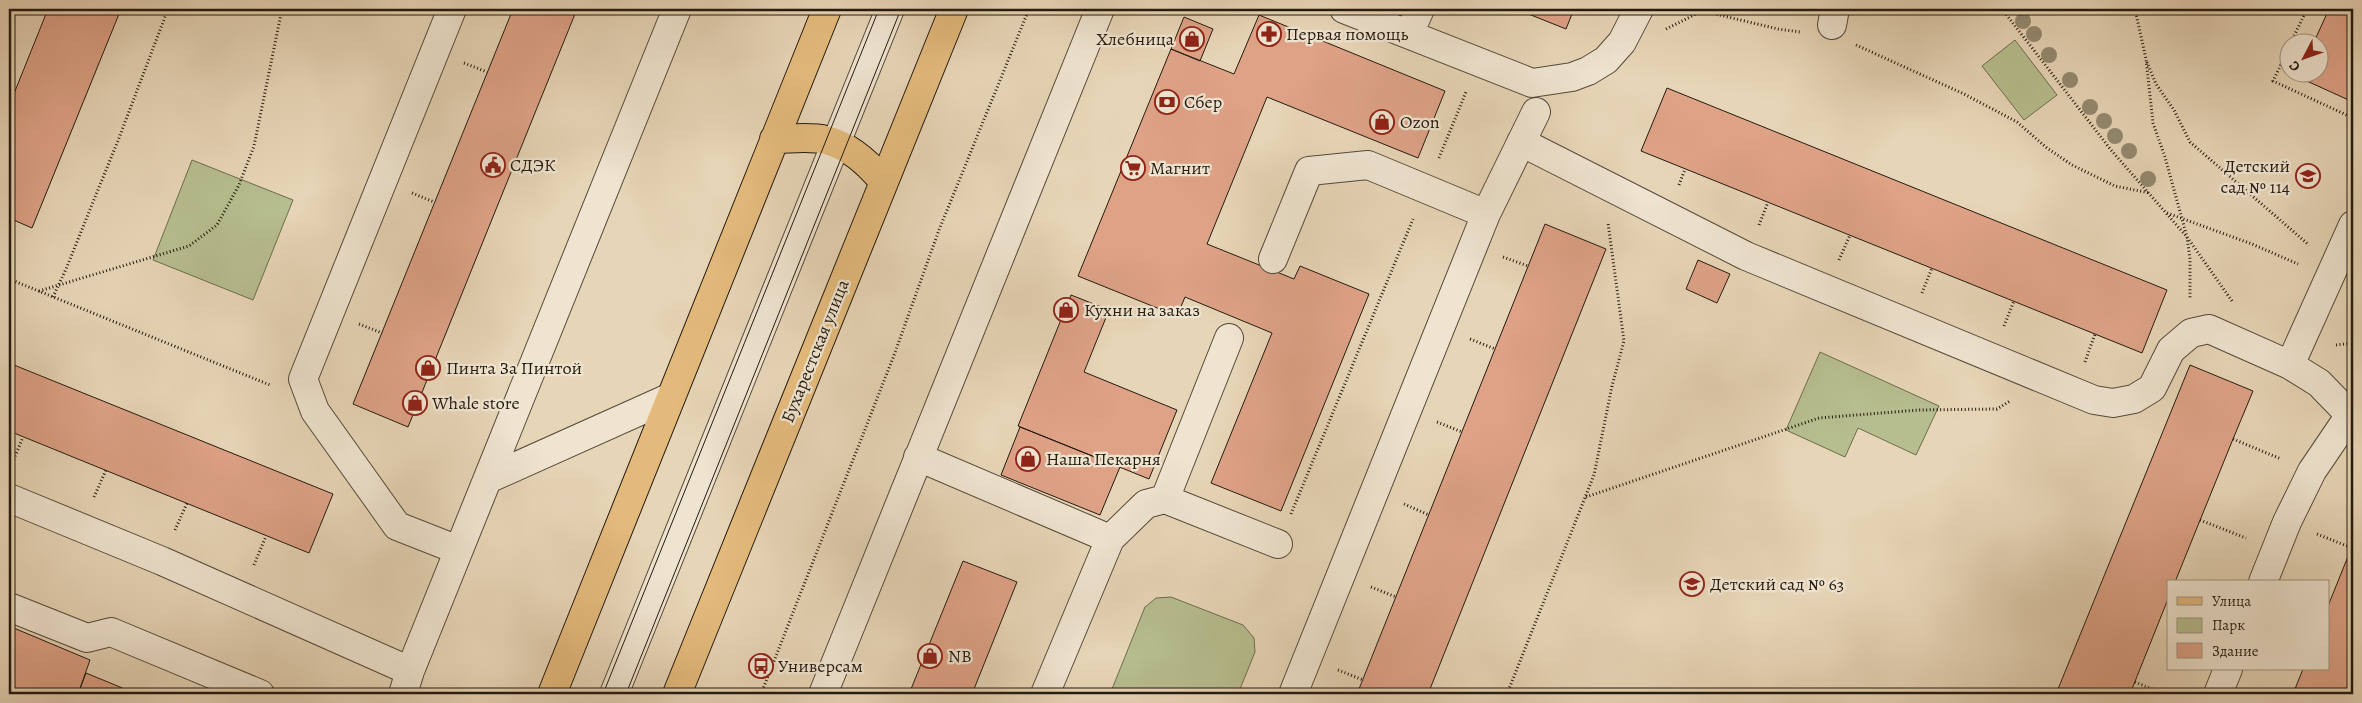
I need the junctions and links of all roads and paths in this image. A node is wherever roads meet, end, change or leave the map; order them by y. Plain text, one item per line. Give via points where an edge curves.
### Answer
1 (168, 9) edge
2 (282, 9) edge
3 (452, 9) edge
4 (677, 9) edge
5 (827, 9) edge
6 (890, 9) edge
7 (954, 9) edge
8 (1030, 9) edge
9 (1100, 9) edge
10 (1420, 9) edge
11 (1639, 9) edge
12 (2002, 9) edge
13 (2135, 9) edge
14 (2306, 9) edge
15 (1355, 11) edge
16 (1702, 11) dead end
17 (1838, 25) edge
18 (1805, 32) dead end
19 (2295, 32) edge
20 (1409, 34) junction
21 (2146, 59) junction
22 (1479, 62) junction
23 (2280, 66) edge
24 (1532, 84) junction
25 (2353, 118) edge
26 (774, 139) junction
27 (836, 144) junction
28 (1532, 148) junction
29 (1436, 166) dead end
30 (883, 181) junction
31 (2150, 193) junction
32 (2166, 213) junction
33 (1486, 214) junction
34 (1415, 215) dead end
35 (1607, 218) dead end
36 (2182, 218) junction
37 (2353, 224) edge
38 (2187, 237) junction
39 (1273, 259) dead end
40 (2333, 270) junction
41 (9, 279) edge
42 (58, 285) junction
43 (39, 291) junction
44 (53, 297) junction
45 (2190, 303) dead end
46 (2236, 307) dead end
47 (1229, 338) dead end
48 (2290, 365) junction
49 (272, 386) dead end
50 (671, 397) junction
51 (2013, 399) dead end
52 (2352, 415) edge
53 (23, 437) dead end
54 (2233, 439) dead end
55 (918, 457) junction
56 (9, 471) edge
57 (2312, 471) junction
58 (488, 478) junction
59 (9, 498) edge
60 (1586, 498) junction
61 (1165, 499) junction
62 (2200, 520) dead end
63 (1110, 539) junction
64 (1278, 544) joint
65 (458, 550) junction
66 (2276, 550) junction
67 (2264, 580) edge
68 (9, 607) edge
69 (2228, 670) edge
70 (2135, 682) dead end
71 (406, 683) edge
72 (260, 694) edge
73 (552, 694) edge
74 (614, 694) edge
75 (677, 694) edge
76 (761, 694) edge
77 (823, 694) edge
78 (1045, 694) edge
79 (1293, 694) edge
80 (1508, 694) edge
81 (2164, 694) edge
82 (2218, 694) edge

1 - 42 path
2 - 42 path via 254,146 239,185 217,225 189,246
3 - 65 street via 303,379 316,411 397,526
4 - 58 street
5 - 26 main road
6 - 27 street
7 - 30 main road, Бухарестская улица
8 - 76 path via 939,230 893,358
9 - 55 street
10 - 20 street
11 - 24 street via 1622,42 1606,60 1572,77
12 - 31 path via 2111,150
13 - 21 path
14 - 19 path
15 - 20 street
16 - 18 path
17 - 31 path via 1872,50 1908,70 2017,122 2072,164 2115,186
20 - 22 street
21 - 36 path via 2153,124
21 - 40 path via 2156,84 2190,142
22 - 24 street
22 - 29 path
23 - 25 path via 2273,81
24 - 28 street via 1536,112
26 - 27 main road via 826,140
26 - 50 main road
27 - 30 main road via 866,162
27 - 74 street
28 - 33 street
28 - 48 street via 1746,256 2094,400 2120,402 2134,399 2152,388 2171,350 2190,334 2209,329
30 - 75 main road, Бухарестская улица
31 - 32 path
32 - 36 path
32 - 38 path
33 - 39 street via 1368,165 1309,171
33 - 79 street
34 - 64 path
35 - 60 path via 1624,341
36 - 38 path
36 - 40 path via 2298,264
37 - 40 street
38 - 45 path
38 - 46 path
40 - 48 street
41 - 43 path
42 - 43 path
42 - 44 path
43 - 44 path
44 - 49 path
47 - 61 street
48 - 52 street via 2319,383
50 - 58 street
50 - 73 main road
51 - 60 path via 1997,409 1919,410 1819,418
52 - 57 street
53 - 56 path
54 - 57 path
55 - 63 street
55 - 77 street
57 - 66 street
58 - 65 street
59 - 71 street via 162,561
60 - 80 path
61 - 63 street via 1146,504
61 - 64 street
62 - 66 path
63 - 78 street
65 - 71 street
66 - 67 street
68 - 72 street via 87,638 111,632
69 - 82 street
70 - 81 path

